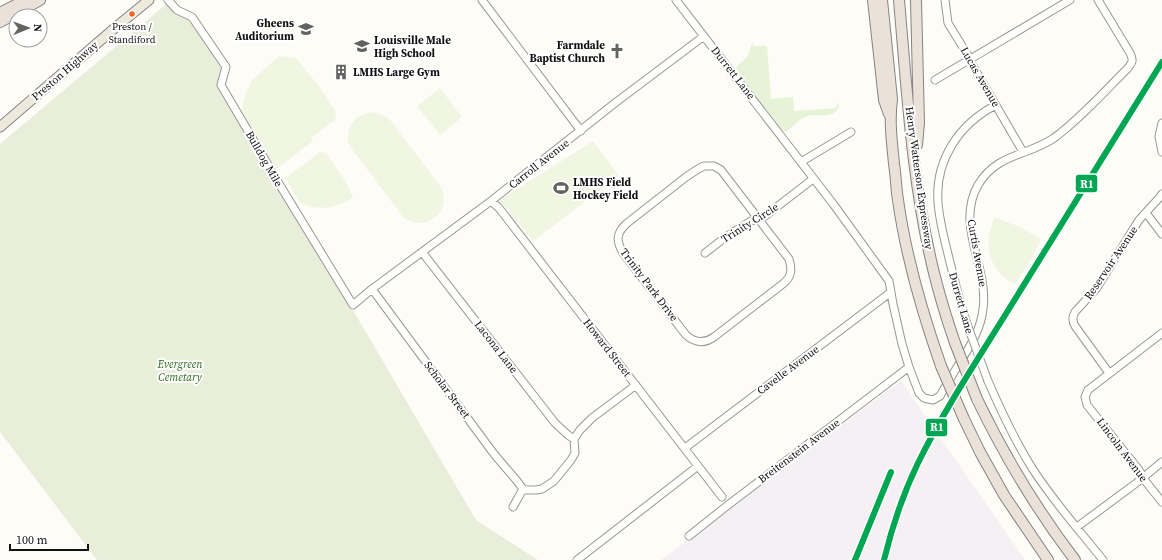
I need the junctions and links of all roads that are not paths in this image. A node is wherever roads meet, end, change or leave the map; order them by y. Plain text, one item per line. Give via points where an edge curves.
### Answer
1 (25, 0) edge
2 (40, 0) edge
3 (149, 0) edge
4 (168, 0) edge
5 (482, 0) edge
6 (676, 0) edge
7 (872, 0) edge
8 (882, 0) edge
9 (899, 0) edge
10 (916, 0) edge
11 (945, 0) edge
12 (1070, 0) edge
13 (1098, 0) edge
14 (0, 13) edge
15 (0, 22) edge
16 (704, 36) junction
17 (970, 60) junction
18 (935, 80) dead end
19 (996, 105) junction
20 (890, 116) junction
21 (1162, 122) edge
22 (0, 127) edge
23 (581, 131) junction
24 (851, 132) dead end
25 (1023, 152) junction
26 (1162, 152) edge
27 (801, 162) junction
28 (916, 167) junction
29 (813, 179) junction
30 (1162, 194) edge
31 (491, 201) junction
32 (1146, 213) junction
33 (758, 218) junction
34 (1162, 234) edge
35 (422, 252) junction
36 (705, 253) dead end
37 (372, 289) junction
38 (891, 292) junction
39 (1162, 333) edge
40 (909, 367) junction
41 (1109, 373) junction
42 (636, 385) junction
43 (921, 395) joint
44 (574, 439) junction
45 (685, 448) junction
46 (1162, 462) edge
47 (698, 466) junction
48 (1143, 477) junction
49 (523, 488) junction
50 (722, 497) dead end
51 (1162, 502) edge
52 (513, 507) dead end
53 (1077, 527) junction
54 (689, 536) dead end
55 (577, 560) edge
56 (1048, 560) edge
57 (1075, 560) edge
58 (1103, 560) edge

1 - 14 highway
2 - 15 highway
3 - 22 main road, Preston Highway
4 - 37 street, Bulldog Mile via 177,10 192,17 226,67 221,85 353,305
5 - 23 street
6 - 16 street, Durrett Lane
7 - 20 highway via 884,100
8 - 20 highway, Henry Watterson Expressway via 892,100
9 - 28 highway, Henry Watterson Expressway
10 - 28 highway via 919,124
11 - 17 street, Lucas Avenue via 948,23
12 - 17 street
13 - 25 street, Curtis Avenue via 1133,61 1064,130 1052,139
16 - 23 street, Carroll Avenue via 615,102
16 - 27 street, Durrett Lane
17 - 18 street
17 - 19 street, Lucas Avenue
19 - 25 street, Lucas Avenue
19 - 53 street, Durrett Lane, bridge via 960,132 946,156 938,181 941,222 955,284 988,381 1032,468
20 - 56 highway, Henry Watterson Expressway, bridge via 898,200 909,259 941,366 980,452 1004,495
21 - 26 street via 1159,136
23 - 31 street, Carroll Avenue
24 - 27 street
25 - 43 street, Curtis Avenue via 993,168 981,181 973,197 970,224 983,281 984,305 981,321 975,337 940,396 933,400
27 - 29 street, Durrett Lane
28 - 57 highway, Henry Watterson Expressway, bridge via 923,217 939,291 955,342 978,399 1021,483
29 - 33 street, Trinity Circle via 765,216
29 - 38 street, Durrett Lane via 889,281
30 - 32 street, Reservoir Avenue
31 - 35 street, Carroll Avenue
31 - 42 street, Howard Street
32 - 34 street
32 - 41 street, Reservoir Avenue via 1139,220 1096,289 1073,316 1075,326
33 - 33 street, Trinity Park Drive via 721,170 714,166 704,166 626,224 620,231 618,244 686,335 704,342 714,337 790,276 790,259
33 - 36 street, Trinity Circle via 727,236
35 - 37 street, Carroll Avenue
35 - 44 street, Lacona Lane via 555,423
37 - 49 street, Scholar Street via 494,454
38 - 40 street, Durrett Lane
38 - 45 street, Cavelle Avenue
39 - 41 street
40 - 43 street, Durrett Lane
40 - 54 street, Breitenstein Avenue
41 - 48 street, Lincoln Avenue via 1088,390 1085,397 1087,405
42 - 44 street via 592,418
42 - 45 street, Howard Street
44 - 49 street via 575,453 554,481 542,489
45 - 47 street, Howard Street
46 - 48 street
47 - 50 street, Howard Street
47 - 55 street
48 - 51 street, Lincoln Avenue
48 - 53 street
49 - 52 street
53 - 58 street, Durrett Lane

